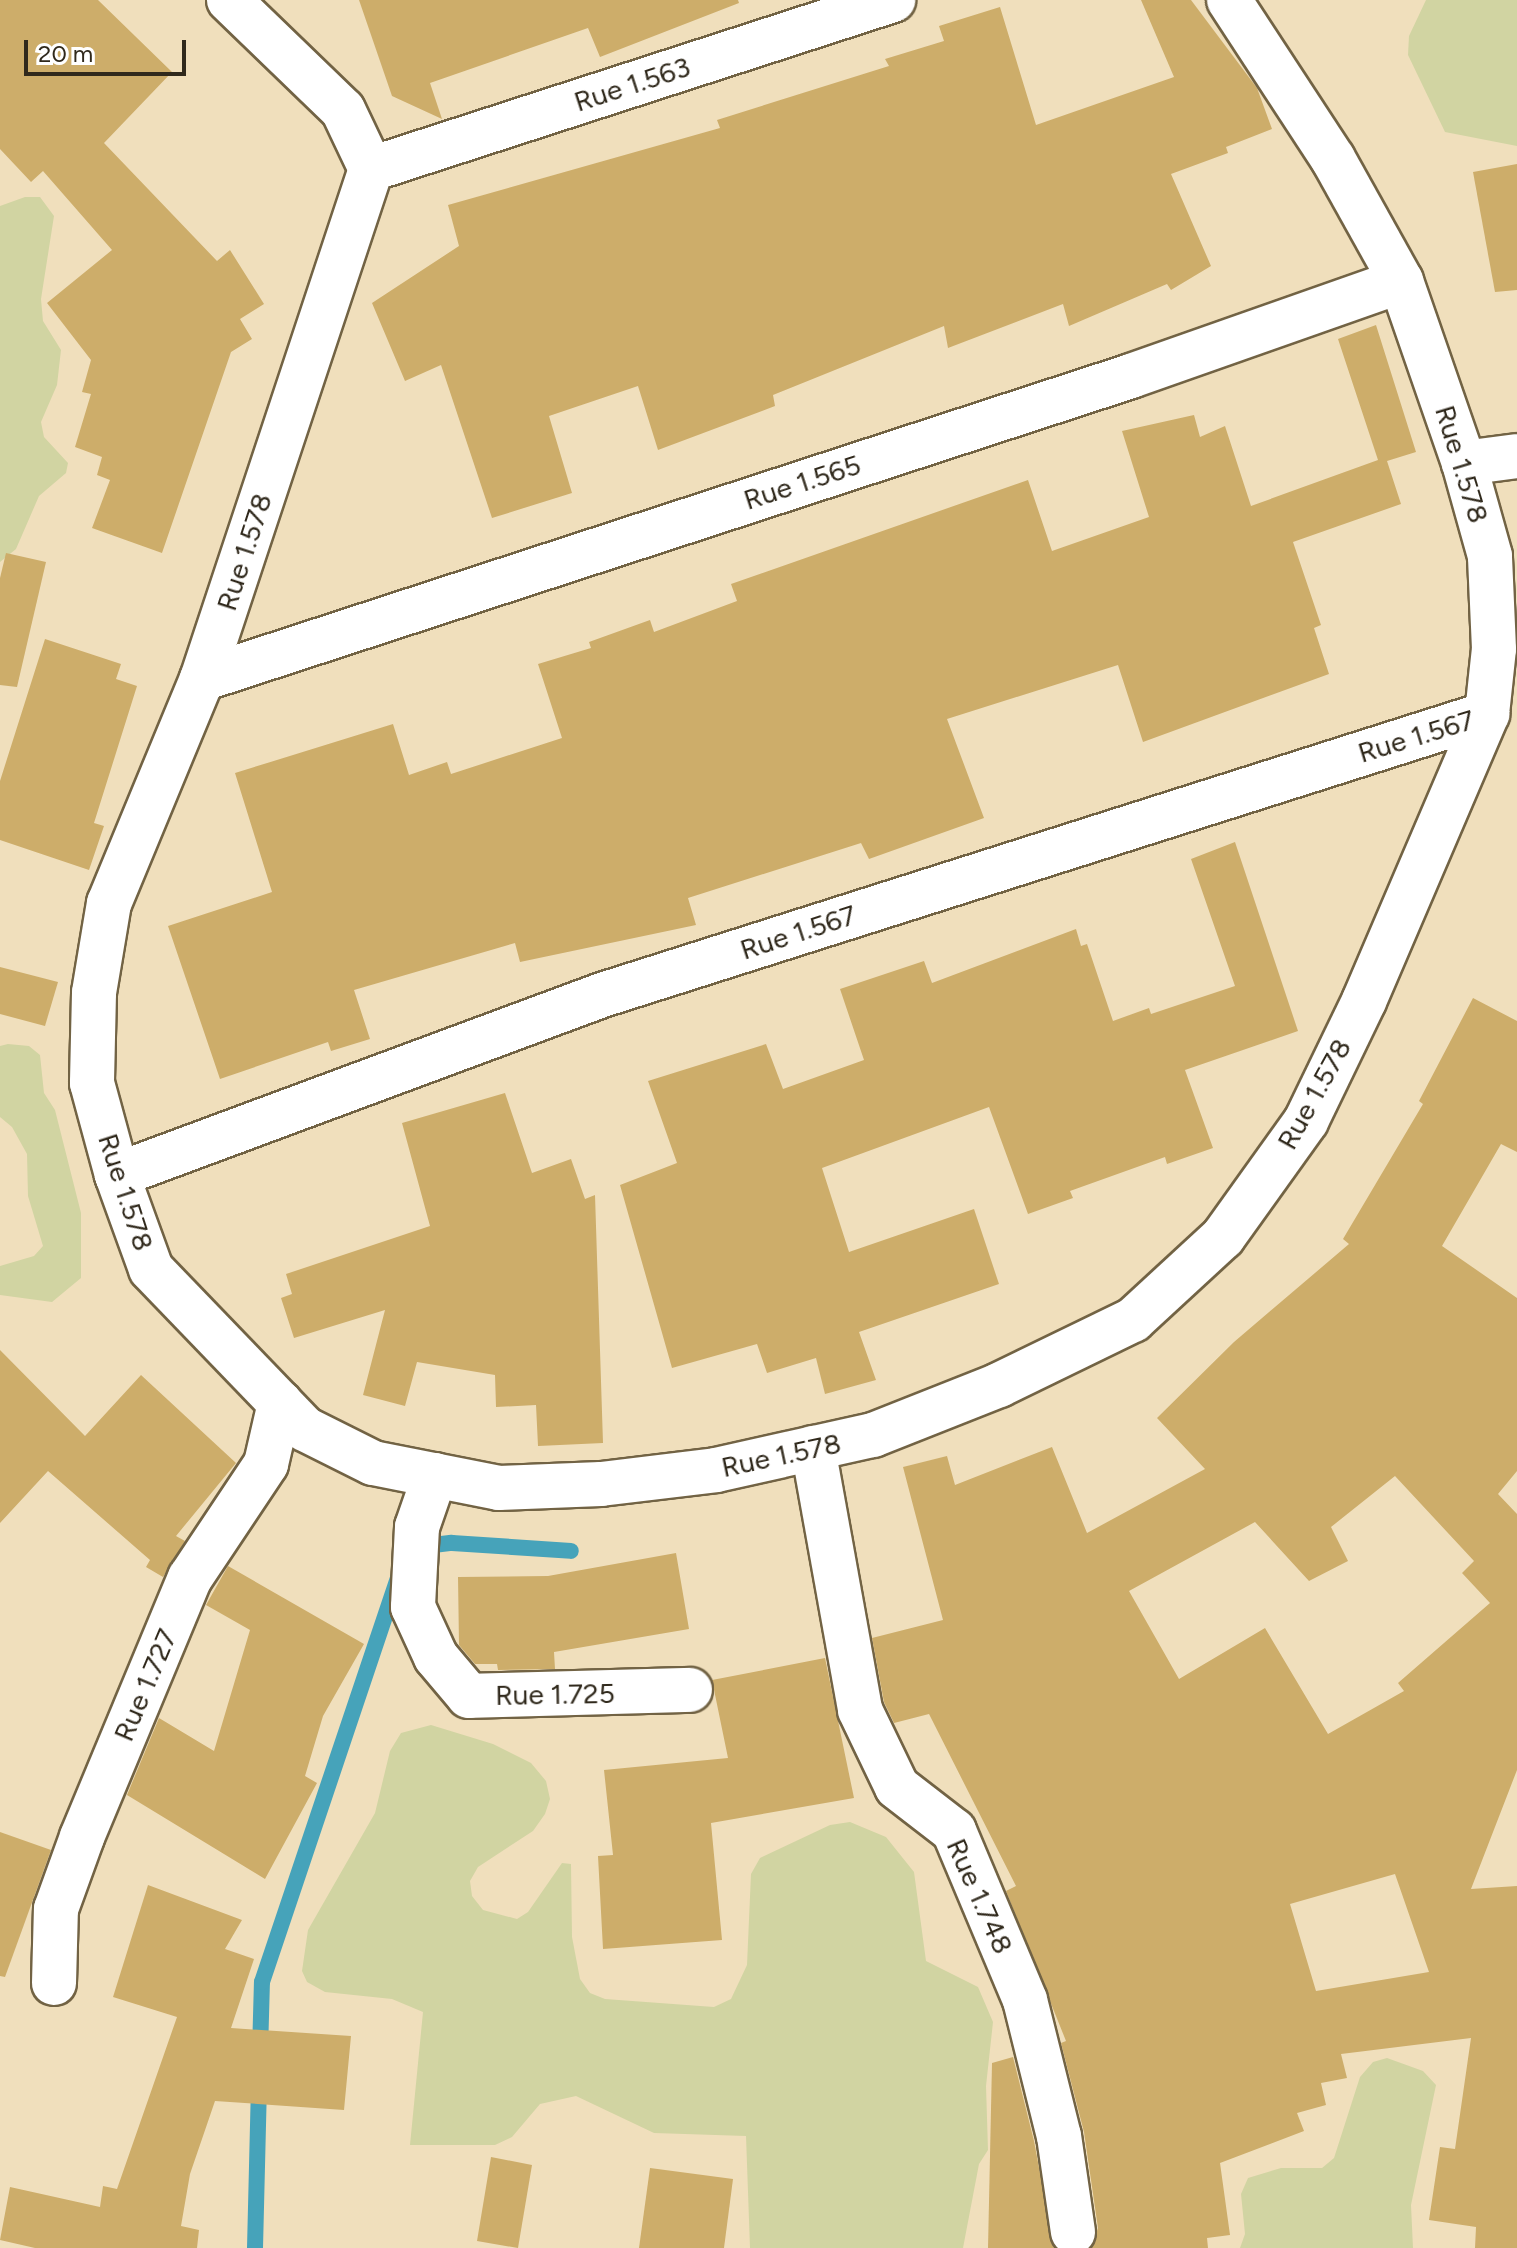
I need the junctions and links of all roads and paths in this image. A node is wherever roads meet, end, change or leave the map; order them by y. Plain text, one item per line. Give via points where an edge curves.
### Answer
1 (229, 0) edge
2 (893, 0) edge
3 (1229, 0) edge
4 (371, 169) junction
5 (1401, 281) junction
6 (1517, 456) edge
7 (1464, 463) junction
8 (202, 679) junction
9 (1487, 714) junction
10 (117, 1175) junction
11 (280, 1403) junction
12 (813, 1448) junction
13 (435, 1475) junction
14 (690, 1690) dead end
15 (54, 1983) dead end
16 (1073, 2232) dead end

1 - 4 street via 343,110
2 - 4 street, Rue 1.563
3 - 5 street, Rue 1.578 via 1333,159
4 - 8 street, Rue 1.578
5 - 7 street, Rue 1.578
5 - 8 street, Rue 1.565 via 1131,376
6 - 7 street
7 - 9 street, Rue 1.578 via 1490,556 1494,649
8 - 10 street, Rue 1.578 via 109,903 94,993 92,1083
9 - 10 street, Rue 1.567 via 602,995
9 - 12 street, Rue 1.578 via 1306,1121 1223,1237 1133,1320 999,1385 873,1435
10 - 11 street, Rue 1.578 via 151,1269
11 - 13 street, Rue 1.578 via 305,1429 373,1463
11 - 15 street, Rue 1.727 via 266,1464 190,1578 82,1837 56,1909
12 - 13 street, Rue 1.578 via 716,1470 601,1484 499,1488
12 - 16 street, Rue 1.748 via 860,1710 897,1787 954,1831 1025,2000 1059,2136
13 - 14 street, Rue 1.725 via 417,1527 413,1607 436,1657 469,1696

